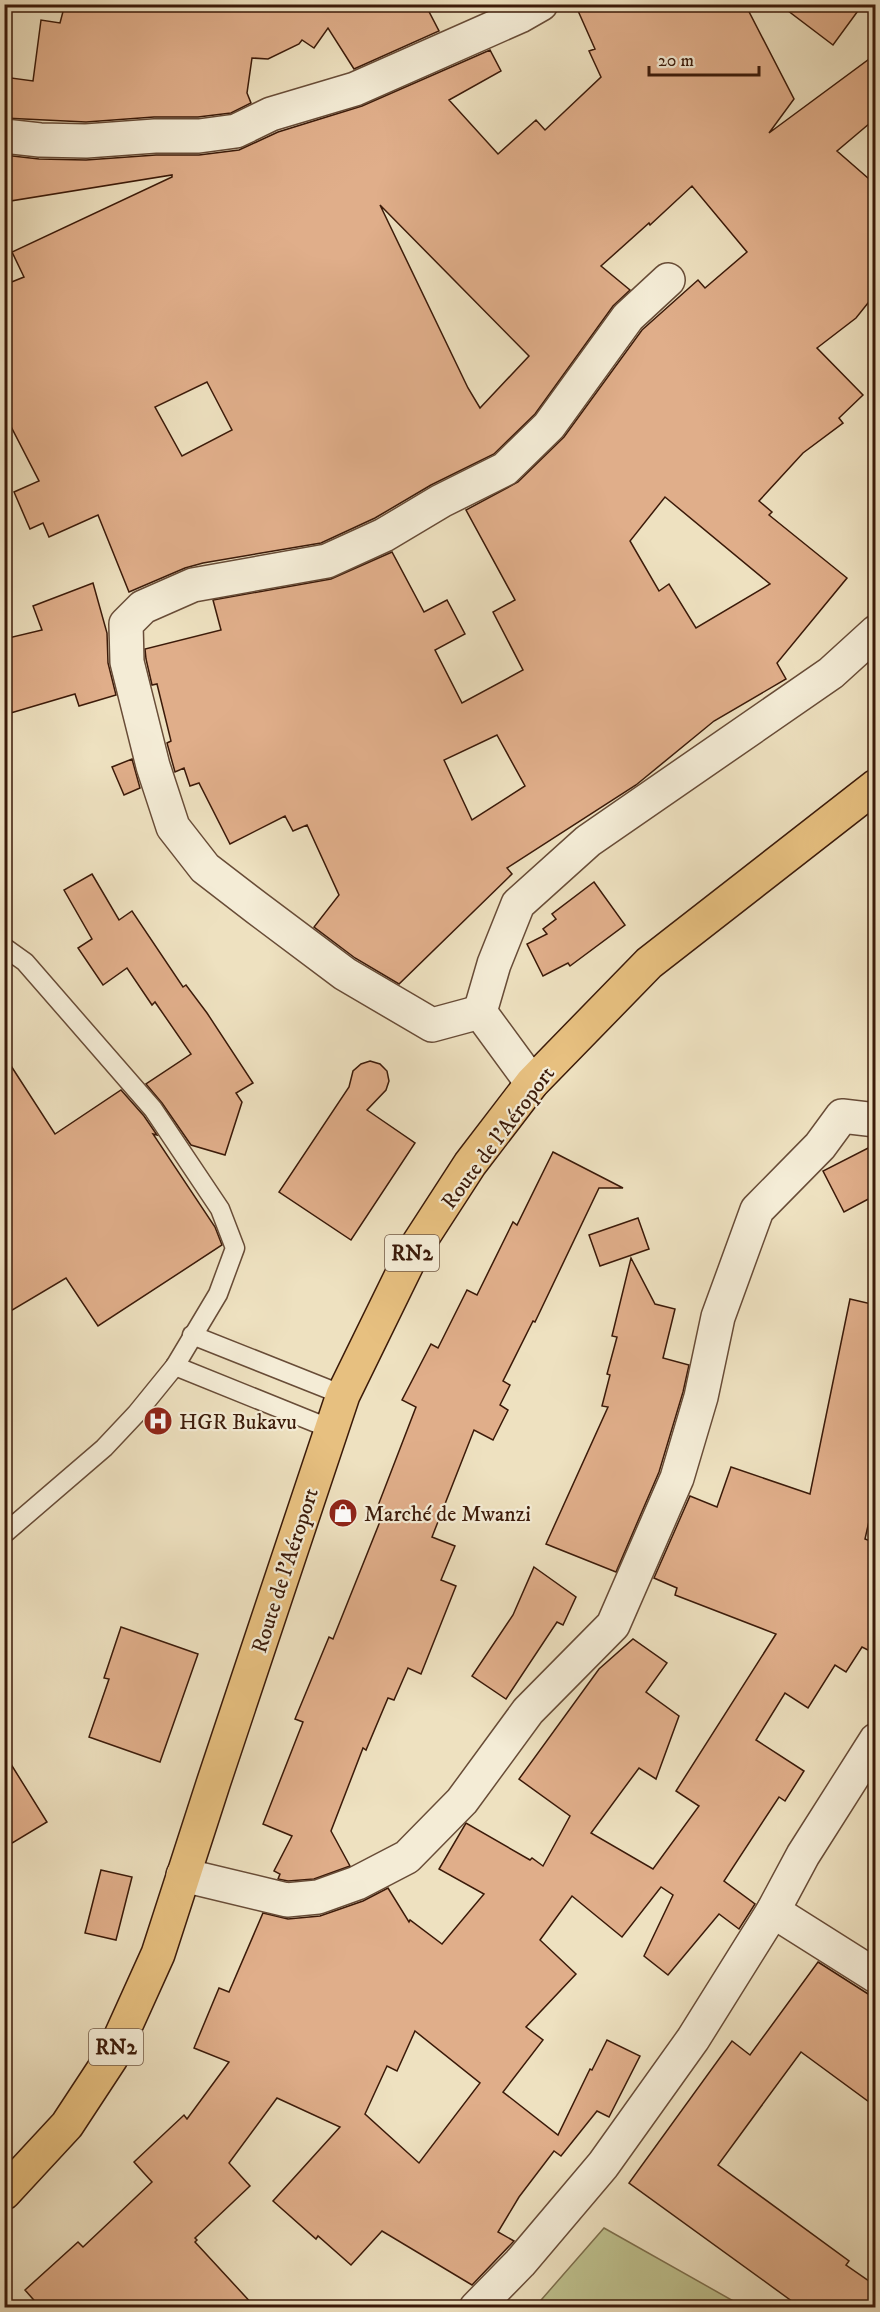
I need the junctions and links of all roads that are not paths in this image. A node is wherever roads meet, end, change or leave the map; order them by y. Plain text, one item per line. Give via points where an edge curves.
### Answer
1 (541, 4) edge
2 (4, 136) edge
3 (668, 280) dead end
4 (876, 632) edge
5 (876, 786) edge
6 (4, 947) edge
7 (480, 1012) junction
8 (532, 1083) junction
9 (876, 1120) edge
10 (192, 1335) junction
11 (175, 1366) junction
12 (343, 1395) junction
13 (331, 1429) junction
14 (4, 1534) edge
15 (876, 1740) edge
16 (183, 1875) junction
17 (773, 1911) junction
18 (876, 1976) edge
19 (4, 2193) edge
20 (476, 2307) edge

1 - 2 street via 355,89 271,114 236,131 86,141
3 - 7 street via 627,317 549,426 505,469 441,501 384,536 327,561 193,585 143,608 126,624 127,662 172,827 205,868 345,974 432,1025
4 - 7 street via 831,673 588,841 518,904
5 - 8 highway, Route de l'Aéroport / RN2 via 649,963
6 - 10 lane via 25,962 153,1109 220,1209 235,1248 218,1294
7 - 8 street
8 - 12 highway, Route de l'Aéroport / RN2 via 470,1164 413,1252
9 - 16 street via 842,1116 820,1146 757,1210 718,1317 701,1397 677,1478 613,1626 528,1712 462,1801 407,1857 318,1897 287,1900
10 - 11 lane
10 - 12 lane
11 - 13 lane
11 - 14 lane via 104,1448
12 - 13 highway, Route de l'Aéroport / RN2
13 - 16 highway, Route de l'Aéroport / RN2
15 - 17 street via 803,1855
16 - 19 highway, RN2 via 158,1954 111,2058 67,2125
17 - 18 street
17 - 20 street via 693,2039 603,2165 520,2263

